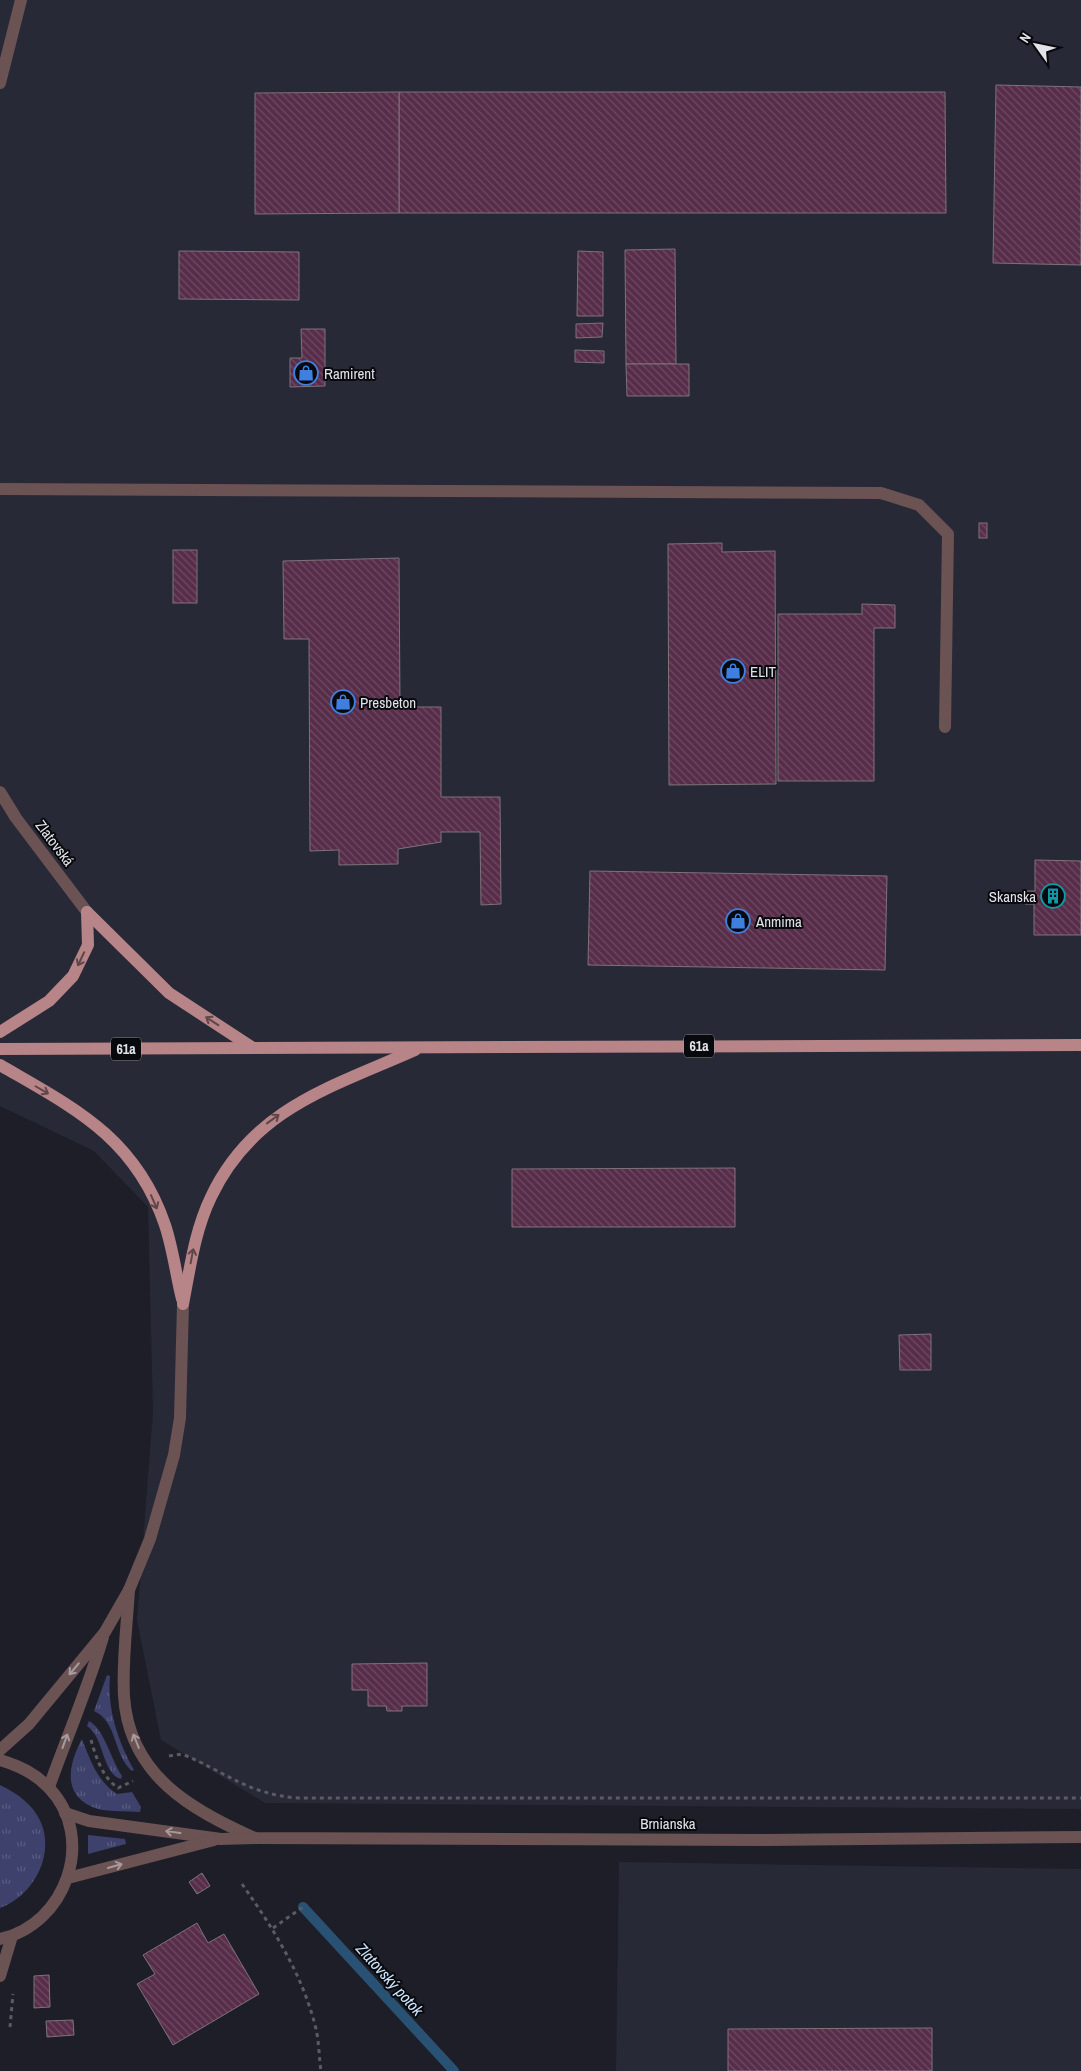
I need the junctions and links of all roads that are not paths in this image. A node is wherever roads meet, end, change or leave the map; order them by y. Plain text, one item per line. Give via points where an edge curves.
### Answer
1 (20, 0) edge
2 (0, 83) edge
3 (0, 489) edge
4 (945, 727) dead end
5 (0, 792) edge
6 (87, 912) junction
7 (0, 1032) edge
8 (1081, 1045) edge
9 (253, 1048) junction
10 (421, 1048) junction
11 (0, 1049) edge
12 (0, 1065) edge
13 (183, 1304) junction
14 (129, 1590) junction
15 (105, 1632) junction
16 (0, 1750) edge
17 (0, 1760) edge
18 (49, 1787) junction
19 (65, 1813) junction
20 (1081, 1837) edge
21 (255, 1838) junction
22 (221, 1839) junction
23 (68, 1878) junction
24 (6, 1938) edge
25 (0, 1976) edge

1 - 2 street
3 - 4 street via 882,493 920,505 948,534
5 - 6 street, Zlatovská
6 -> 7 main road via 88,945 73,976 49,1001
9 -> 6 main road via 169,993
8 - 10 main road, 61a
9 - 10 main road, 61a
9 - 11 main road, 61a
13 -> 10 main road via 195,1244 210,1197 237,1152 271,1120 310,1096
12 -> 13 main road via 79,1111 117,1143 146,1184 164,1225
13 - 14 street via 182,1378 174,1456 150,1540
14 - 15 street
21 -> 14 street via 204,1814 182,1799 162,1782 137,1747 124,1697
15 -> 16 street via 29,1724
18 -> 15 street via 89,1684
17 - 18 street via 22,1767
18 - 19 street
22 -> 19 street via 105,1823
19 - 23 street via 72,1841
20 - 21 street, Brnianska via 764,1840
21 - 22 street, Brnianska
23 -> 22 street
23 - 24 street via 60,1897 47,1913 31,1926
24 - 25 street

